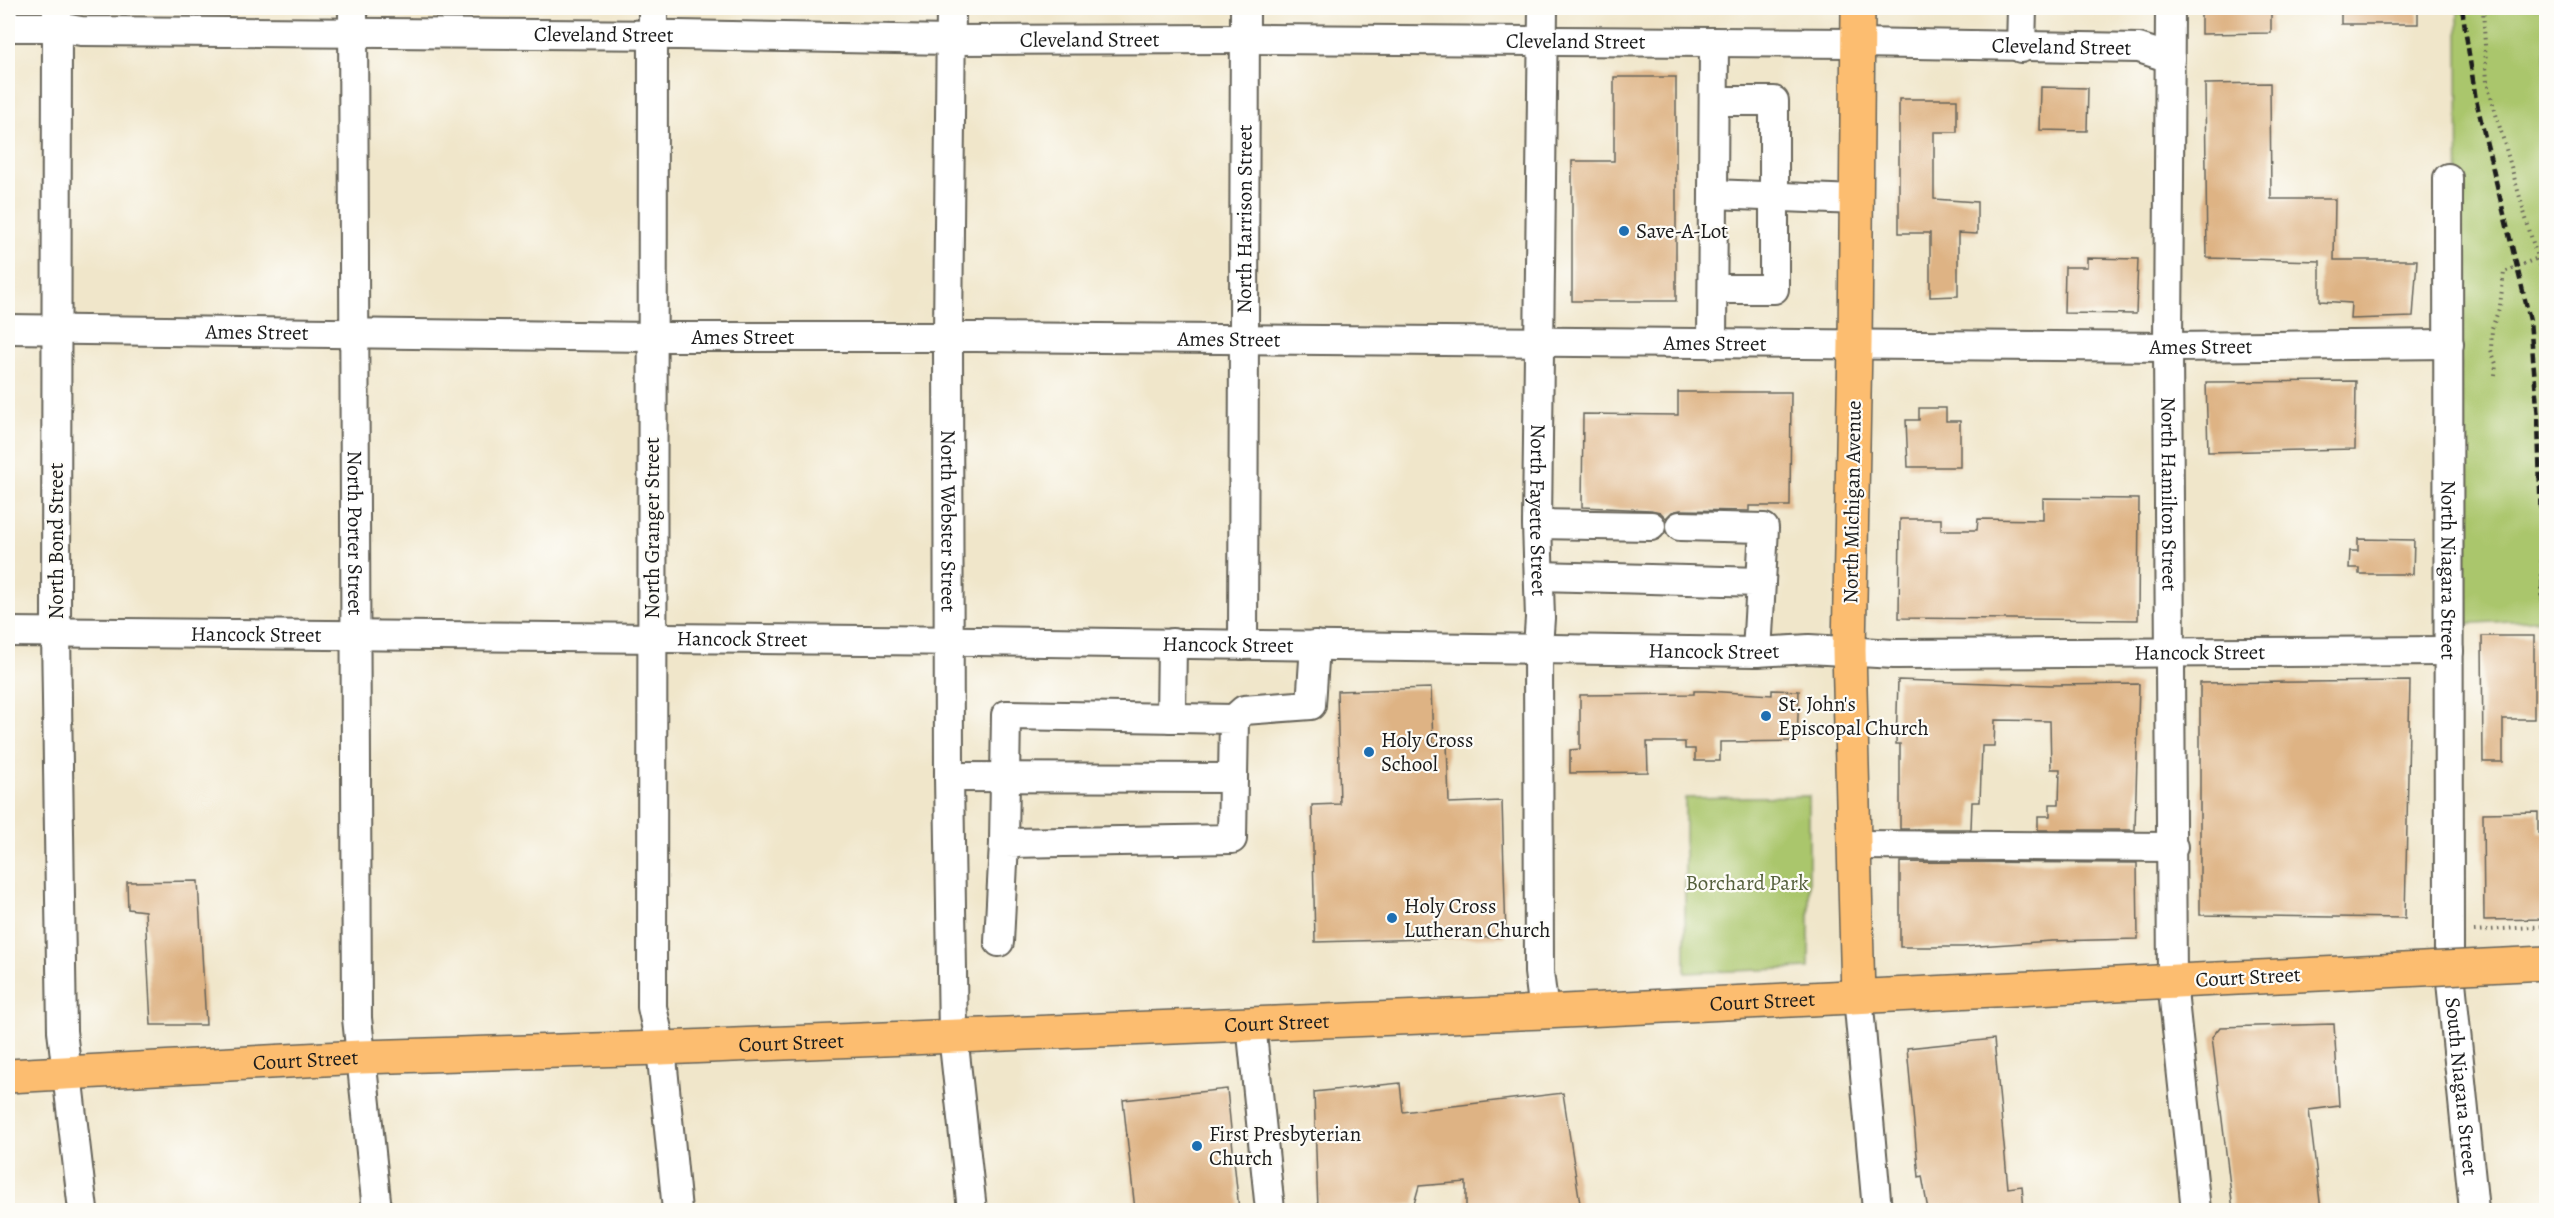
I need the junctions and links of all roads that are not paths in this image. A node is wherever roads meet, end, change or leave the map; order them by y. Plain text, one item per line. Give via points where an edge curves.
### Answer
1 (951, 8) edge
2 (1245, 8) edge
3 (1543, 8) edge
4 (1858, 8) edge
5 (2022, 8) edge
6 (2170, 8) edge
7 (57, 17) edge
8 (353, 20) edge
9 (653, 21) edge
10 (8, 27) edge
11 (1245, 39) junction
12 (951, 40) junction
13 (1543, 41) junction
14 (1714, 42) junction
15 (1858, 44) junction
16 (2021, 48) junction
17 (2170, 58) junction
18 (1714, 101) junction
19 (2448, 178) dead end
20 (1713, 194) junction
21 (1775, 197) junction
22 (1856, 200) junction
23 (1713, 289) junction
24 (8, 329) edge
25 (57, 329) junction
26 (354, 332) junction
27 (652, 337) junction
28 (948, 337) junction
29 (1244, 340) junction
30 (1538, 342) junction
31 (1712, 344) junction
32 (2449, 344) junction
33 (1855, 345) junction
34 (2169, 347) junction
35 (1537, 525) junction
36 (1651, 526) dead end
37 (1680, 526) dead end
38 (1539, 576) junction
39 (1761, 582) junction
40 (8, 632) edge
41 (56, 633) junction
42 (354, 635) junction
43 (652, 639) junction
44 (948, 640) junction
45 (1172, 644) junction
46 (1243, 645) junction
47 (1315, 645) junction
48 (1538, 647) junction
49 (1849, 650) junction
50 (2448, 651) junction
51 (1757, 652) junction
52 (2170, 652) junction
53 (1171, 718) junction
54 (1234, 719) junction
55 (949, 777) junction
56 (1004, 778) junction
57 (1233, 778) junction
58 (1004, 843) junction
59 (1854, 845) junction
60 (2173, 847) junction
61 (999, 942) dead end
62 (2450, 962) joint
63 (2547, 963) edge
64 (2172, 981) junction
65 (1858, 996) junction
66 (1544, 1012) junction
67 (1251, 1024) junction
68 (953, 1035) junction
69 (661, 1048) junction
70 (361, 1057) junction
71 (69, 1073) junction
72 (8, 1076) edge
73 (83, 1210) edge
74 (377, 1210) edge
75 (677, 1210) edge
76 (972, 1210) edge
77 (1270, 1210) edge
78 (1877, 1210) edge
79 (2196, 1210) edge
80 (2474, 1210) edge

1 - 12 street, North Webster Street
2 - 11 street, North Harrison Street
3 - 13 street, North Fayette Street
4 - 15 main road, North Michigan Avenue
5 - 16 street
6 - 17 street, North Hamilton Street
7 - 8 street, Cleveland Street via 81,31
7 - 10 street, Cleveland Street
7 - 25 street, North Bond Street
8 - 9 street, Cleveland Street
8 - 26 street, North Porter Street
9 - 12 street, Cleveland Street
9 - 27 street, North Granger Street
11 - 12 street, Cleveland Street
11 - 13 street, Cleveland Street
11 - 29 street, North Harrison Street
12 - 28 street, North Webster Street
13 - 14 street, Cleveland Street
13 - 30 street, North Fayette Street
14 - 15 street, Cleveland Street
14 - 18 street
15 - 16 street, Cleveland Street
15 - 22 main road, North Michigan Avenue
16 - 17 street, Cleveland Street via 2139,48
17 - 34 street, North Hamilton Street
18 - 20 street
18 - 21 street via 1774,101
19 - 32 street, North Niagara Street
20 - 21 street
20 - 23 street
21 - 22 street
21 - 23 street via 1774,289
22 - 33 main road, North Michigan Avenue
23 - 31 street
24 - 25 street, Ames Street
25 - 26 street, Ames Street
25 - 41 street, North Bond Street
26 - 27 street, Ames Street
26 - 42 street, North Porter Street
27 - 28 street, Ames Street
27 - 43 street, North Granger Street
28 - 29 street, Ames Street
28 - 44 street, North Webster Street
29 - 30 street, Ames Street
29 - 46 street, North Harrison Street
30 - 31 street, Ames Street
30 - 35 street, North Fayette Street
31 - 33 street, Ames Street
32 - 34 street, Ames Street
32 - 50 street, North Niagara Street
33 - 34 street, Ames Street
33 - 49 main road, North Michigan Avenue
34 - 52 street, North Hamilton Street
35 - 36 street
35 - 38 street, North Fayette Street
37 - 39 street via 1764,528
38 - 39 street
38 - 48 street, North Fayette Street
39 - 51 street
40 - 41 street, Hancock Street
41 - 42 street, Hancock Street
41 - 71 street, North Bond Street via 62,1031
42 - 43 street, Hancock Street
42 - 70 street, North Porter Street via 357,1018
43 - 44 street, Hancock Street
43 - 69 street, North Granger Street via 652,1007
44 - 45 street, Hancock Street
44 - 55 street, North Webster Street
45 - 46 street, Hancock Street
45 - 53 street
46 - 47 street, Hancock Street
47 - 48 street, Hancock Street
47 - 54 street via 1311,705 1244,710
48 - 51 street, Hancock Street
48 - 66 street, North Fayette Street via 1539,972
49 - 51 street, Hancock Street
49 - 52 street, Hancock Street via 1894,654
49 - 59 main road, North Michigan Avenue
50 - 52 street, Hancock Street
50 - 62 street, North Niagara Street
52 - 60 street, North Hamilton Street
53 - 54 street
53 - 56 street via 1006,715
54 - 57 street
55 - 56 street
55 - 68 street, North Webster Street
56 - 57 street
56 - 58 street
57 - 58 street via 1232,839
58 - 61 street
59 - 60 street
59 - 65 main road, North Michigan Avenue
60 - 64 street, North Hamilton Street
62 - 80 street, South Niagara Street
63 - 64 main road, Court Street, bridge
64 - 65 main road, Court Street
64 - 79 street, North Hamilton Street
65 - 66 main road, Court Street
65 - 78 street
66 - 67 main road, Court Street
67 - 68 main road, Court Street
67 - 77 street
68 - 69 main road, Court Street
68 - 76 street, North Webster Street
69 - 70 main road, Court Street
69 - 75 street, North Granger Street
70 - 71 main road, Court Street
70 - 74 street, North Porter Street
71 - 72 main road, Court Street
71 - 73 street, North Bond Street

